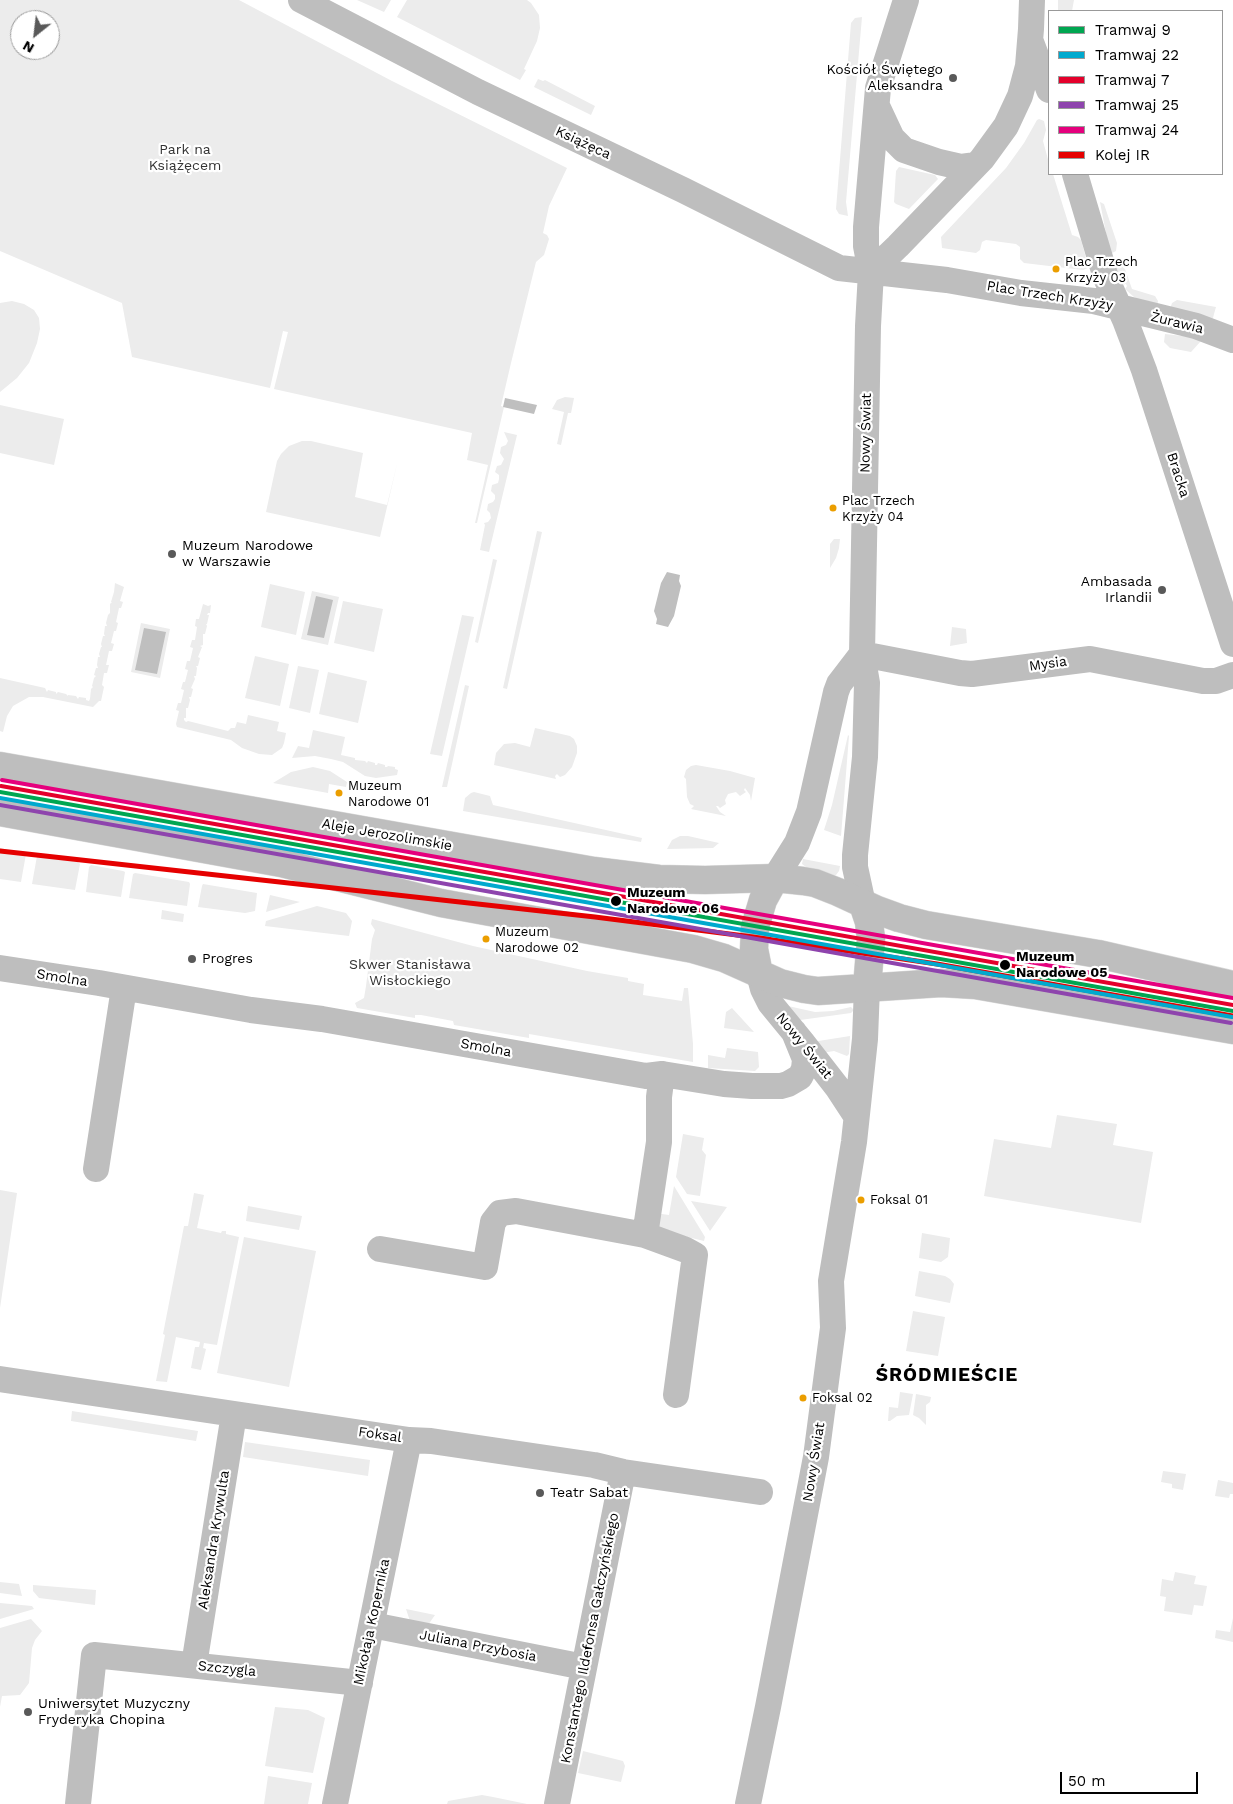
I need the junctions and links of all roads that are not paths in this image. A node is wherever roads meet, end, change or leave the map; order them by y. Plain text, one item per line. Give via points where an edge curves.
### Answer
1 (301, 0) edge
2 (906, 0) edge
3 (1032, 0) edge
4 (1031, 42) junction
5 (1048, 87) edge
6 (876, 103) junction
7 (976, 165) junction
8 (1075, 175) edge
9 (871, 272) junction
10 (1120, 307) junction
11 (1233, 340) edge
12 (1233, 644) edge
13 (862, 654) junction
14 (1233, 675) edge
15 (0, 766) edge
16 (0, 812) edge
17 (775, 878) junction
18 (863, 904) junction
19 (0, 968) edge
20 (759, 974) junction
21 (1233, 983) edge
22 (867, 987) junction
23 (124, 988) junction
24 (1233, 1030) edge
25 (794, 1032) junction
26 (662, 1074) junction
27 (856, 1116) junction
28 (96, 1169) dead end
29 (645, 1235) junction
30 (380, 1250) dead end
31 (0, 1379) edge
32 (676, 1395) dead end
33 (234, 1414) junction
34 (409, 1440) junction
35 (623, 1472) junction
36 (760, 1492) dead end
37 (372, 1625) junction
38 (194, 1666) junction
39 (584, 1667) junction
40 (360, 1683) junction
41 (78, 1804) edge
42 (335, 1804) edge
43 (557, 1804) edge
44 (748, 1804) edge

1 - 9 street, Książęca via 470,88 811,256 839,268
2 - 6 street via 884,64
3 - 4 street
4 - 5 street
4 - 7 street via 1026,76 1016,106 995,143
6 - 7 street via 892,138 904,150 939,162
6 - 9 street via 866,227
7 - 9 street
8 - 10 street, Plac Trzech Krzyży via 1106,278
9 - 10 street, Plac Trzech Krzyży via 976,284
9 - 13 street, Nowy Świat
10 - 11 street, Żurawia via 1196,326
10 - 12 street, Bracka
13 - 14 street, Mysia via 972,674 1090,659 1203,681 1216,681
13 - 17 street via 839,684 809,812 797,843
13 - 18 street, Nowy Świat via 867,683 855,867
15 - 17 main road, Aleje Jerozolimskie via 594,871 643,878
16 - 20 main road via 282,863 434,902 693,949 724,958
17 - 18 main road via 815,883
17 - 20 main road via 763,900 755,927 754,949
18 - 21 main road via 926,924 1098,954
18 - 22 main road via 870,939
19 - 23 street, Smolna
20 - 22 main road via 788,986 818,991
20 - 25 street, Nowy Świat via 770,1003
22 - 24 main road via 941,983 975,985
22 - 27 street, Nowy Świat
23 - 26 street, Smolna via 646,1076
23 - 28 street
25 - 26 street, Smolna via 805,1066 800,1077 785,1085 724,1084
25 - 27 street, Nowy Świat
26 - 29 street via 658,1142
27 - 44 street, Nowy Świat via 831,1281 833,1328 816,1457
29 - 30 street via 516,1211 500,1213 493,1222 485,1267
29 - 32 street via 695,1255
31 - 33 street, Foksal
33 - 34 street, Foksal
33 - 38 street, Aleksandra Krywulta
34 - 35 street, Foksal via 594,1465
34 - 37 street, Mikołaja Kopernika
35 - 36 street, Foksal
35 - 39 street, Konstantego Ildefonsa Gałczyńskiego
37 - 39 street, Juliana Przybosia
37 - 40 street, Mikołaja Kopernika
38 - 40 street, Szczygla
38 - 41 street, Szczygla via 94,1655
39 - 43 street, Konstantego Ildefonsa Gałczyńskiego
40 - 42 street, Mikołaja Kopernika

